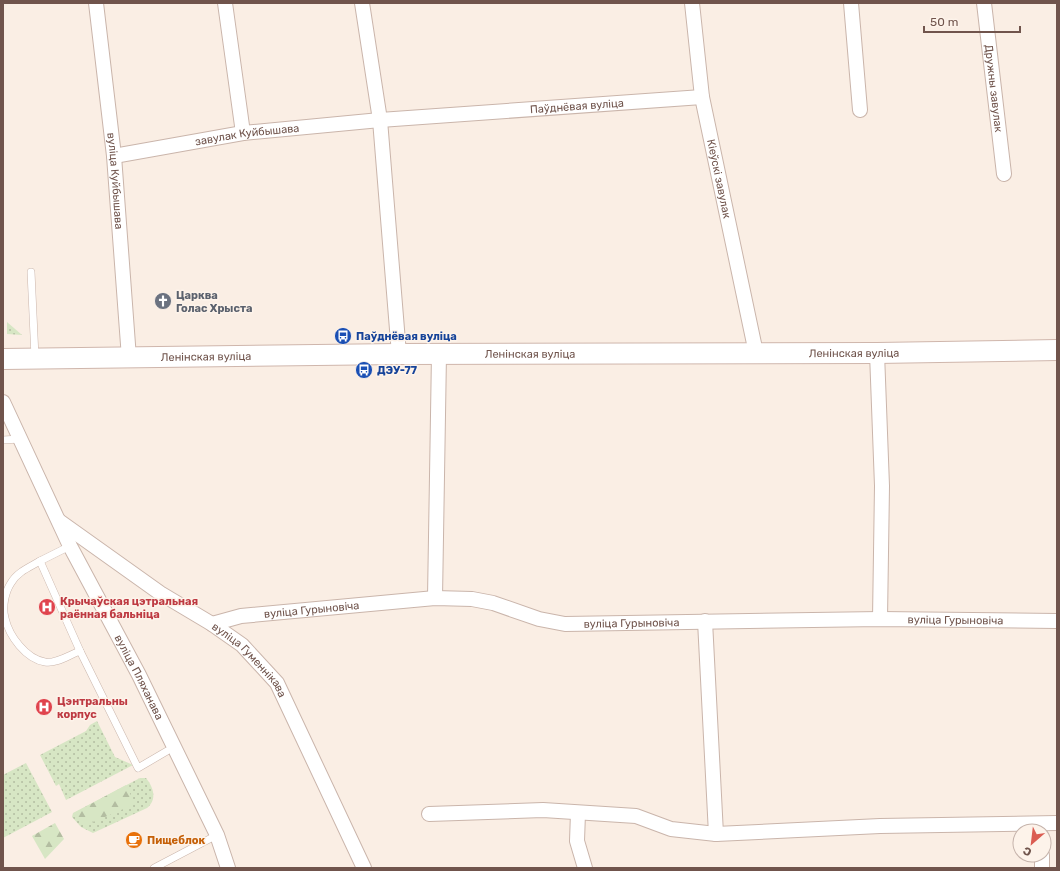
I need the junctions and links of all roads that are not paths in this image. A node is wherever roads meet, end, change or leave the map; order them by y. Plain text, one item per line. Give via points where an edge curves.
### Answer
1 (96, 3) edge
2 (225, 3) edge
3 (362, 3) edge
4 (692, 3) edge
5 (850, 3) edge
6 (984, 3) edge
7 (702, 97) junction
8 (860, 110) dead end
9 (380, 120) junction
10 (243, 133) junction
11 (114, 156) junction
12 (1004, 174) dead end
13 (31, 272) dead end
14 (1057, 350) edge
15 (877, 353) junction
16 (399, 354) junction
17 (439, 354) junction
18 (756, 354) junction
19 (130, 358) junction
20 (3, 359) edge
21 (35, 359) junction
22 (3, 402) edge
23 (20, 439) junction
24 (3, 440) edge
25 (57, 520) junction
26 (70, 546) junction
27 (40, 561) junction
28 (435, 598) junction
29 (880, 619) junction
30 (1057, 620) edge
31 (706, 621) junction
32 (212, 624) junction
33 (80, 651) junction
34 (167, 751) dead end
35 (578, 813) junction
36 (429, 814) dead end
37 (1012, 827) edge
38 (716, 834) junction
39 (216, 835) junction
40 (582, 867) edge
41 (154, 868) edge
42 (228, 868) edge
43 (364, 868) edge

1 - 11 street, вуліца Куйбышава
2 - 10 street
3 - 9 street
4 - 7 street, Кіеўскі завулак
5 - 8 street
6 - 12 street, Дружны завулак
7 - 9 street, Паўднёвая вуліца
7 - 18 street, Кіеўскі завулак
9 - 10 street, завулак Куйбышава
9 - 16 street
10 - 11 street, завулак Куйбышава
11 - 19 street, вуліца Куйбышава
13 - 21 lane
14 - 15 main road, Ленінская вуліца
15 - 18 main road, Ленінская вуліца
15 - 29 street via 882,486
16 - 17 main road, Ленінская вуліца
16 - 19 main road, Ленінская вуліца
17 - 18 main road, Ленінская вуліца
17 - 28 street
19 - 21 main road, Ленінская вуліца
20 - 21 main road, Ленінская вуліца
22 - 23 street, вуліца Пляханава
23 - 24 lane
23 - 25 street, вуліца Пляханава
25 - 26 street, вуліца Пляханава
25 - 32 street, вуліца Гуменнікава via 160,593
26 - 27 lane
26 - 39 street, вуліца Пляханава via 139,675
27 - 33 lane
27 - 33 lane via 11,581 6,592 5,618 24,652 35,659 56,661
28 - 31 street, вуліца Гурыновіча via 472,599 565,624
28 - 32 street, вуліца Гурыновіча via 241,616
29 - 30 street, вуліца Гурыновіча
29 - 31 street, вуліца Гурыновіча
31 - 38 street
32 - 43 street, вуліца Гуменнікава via 242,645 277,684
33 - 34 lane via 138,768
35 - 36 street via 543,810
35 - 38 street via 636,816 671,829
35 - 40 street via 577,841
37 - 38 street via 880,826
39 - 41 lane
39 - 42 street, вуліца Пляханава

